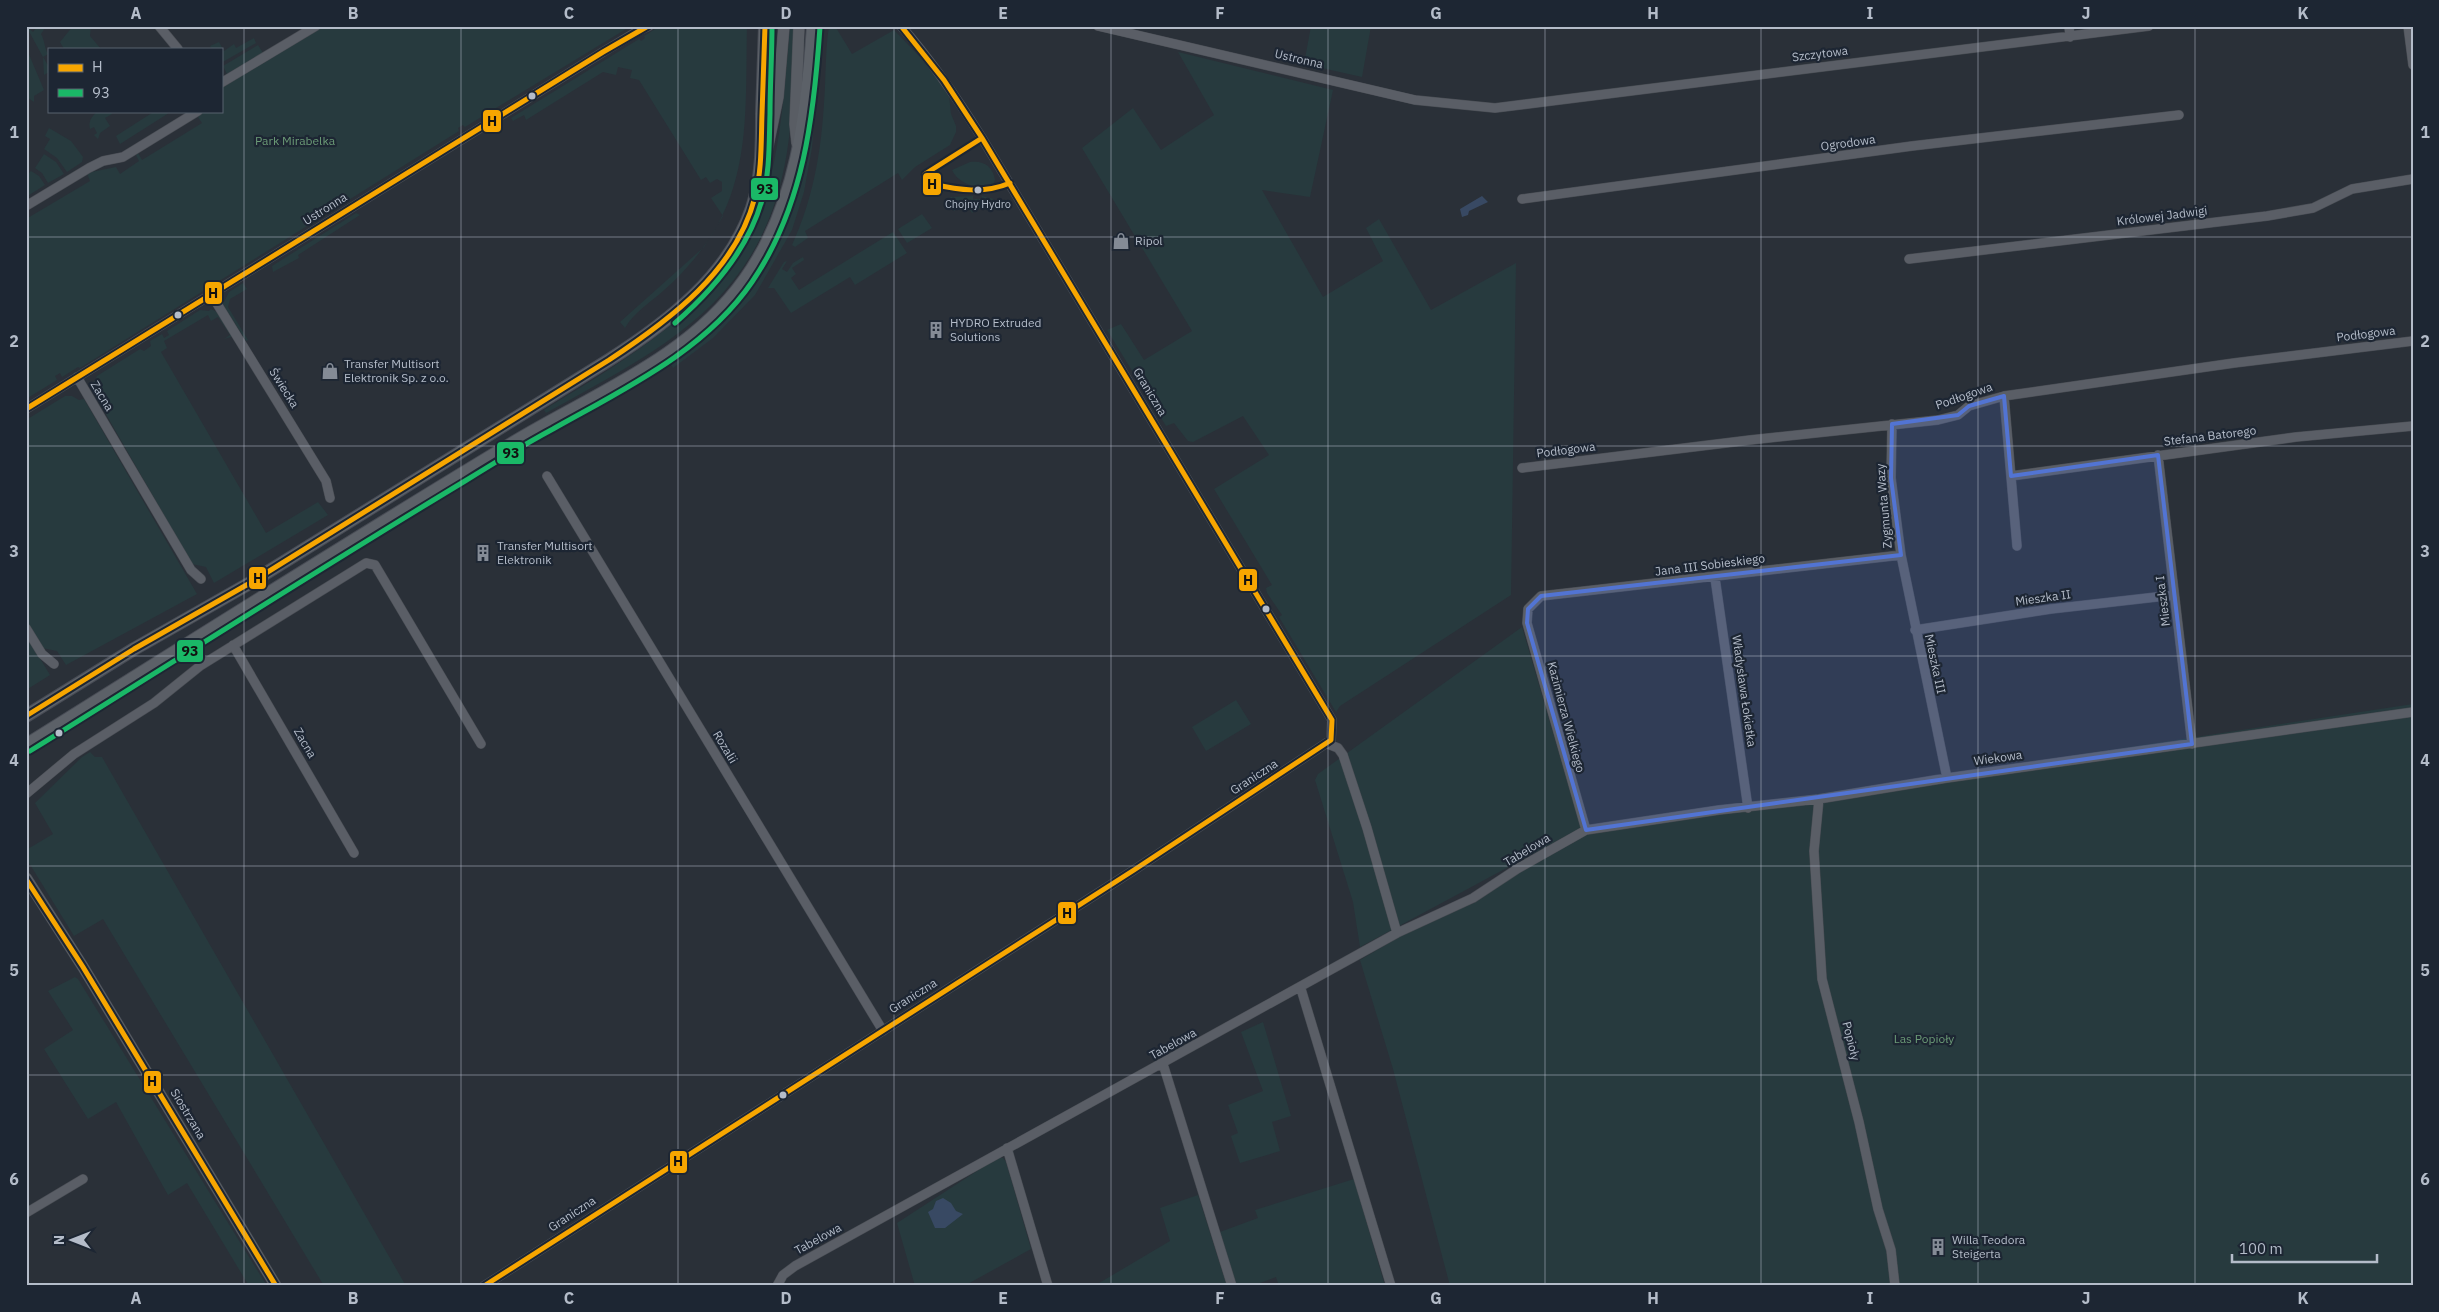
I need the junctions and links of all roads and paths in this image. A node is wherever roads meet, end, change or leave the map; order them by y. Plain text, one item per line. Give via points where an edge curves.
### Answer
1 (159, 26) edge
2 (316, 26) edge
3 (649, 26) edge
4 (765, 26) edge
5 (784, 26) edge
6 (799, 26) edge
7 (813, 26) edge
8 (901, 26) edge
9 (1098, 26) edge
10 (2069, 26) edge
11 (2149, 26) edge
12 (2408, 26) edge
13 (640, 28) edge
14 (2070, 37) junction
15 (177, 48) edge
16 (2413, 65) edge
17 (222, 82) edge
18 (1495, 108) joint
19 (196, 112) edge
20 (2179, 115) dead end
21 (798, 149) junction
22 (2413, 179) edge
23 (755, 195) junction
24 (1522, 199) dead end
25 (26, 206) edge
26 (1909, 259) dead end
27 (211, 294) junction
28 (2413, 341) edge
29 (77, 378) junction
30 (2004, 396) junction
31 (26, 409) edge
32 (1892, 424) junction
33 (2413, 426) edge
34 (2158, 455) junction
35 (1522, 468) dead end
36 (547, 476) dead end
37 (2011, 476) junction
38 (330, 498) dead end
39 (2017, 546) dead end
40 (1900, 556) junction
41 (1715, 578) junction
42 (201, 579) dead end
43 (2174, 595) junction
44 (1528, 609) joint
45 (26, 628) edge
46 (1915, 630) junction
47 (233, 645) junction
48 (54, 664) dead end
49 (2413, 712) edge
50 (26, 716) edge
51 (480, 744) dead end
52 (1328, 744) junction
53 (2192, 744) junction
54 (26, 745) edge
55 (1947, 778) junction
56 (26, 794) edge
57 (1819, 799) junction
58 (1748, 808) junction
59 (1586, 830) junction
60 (354, 853) dead end
61 (27, 879) edge
62 (1397, 933) junction
63 (1301, 989) junction
64 (883, 1031) junction
65 (1163, 1064) junction
66 (1007, 1148) junction
67 (82, 1179) dead end
68 (26, 1213) edge
69 (276, 1286) edge
70 (484, 1286) edge
71 (777, 1286) edge
72 (1048, 1286) edge
73 (1232, 1286) edge
74 (1391, 1286) edge
75 (1895, 1286) edge

1 - 15 street
2 - 17 street
3 - 13 street, Ustronna
4 - 23 main road via 762,149
5 - 23 street via 774,120
6 - 21 street
7 - 21 main road
8 - 52 street, Graniczna via 924,52 964,109 1332,720
9 - 18 street, Ustronna via 1415,100
10 - 14 street
11 - 14 street, Szczytowa
12 - 16 street
13 - 27 street, Ustronna
14 - 18 street, Szczytowa
19 - 25 street via 123,157 89,168
20 - 24 street, Ogrodowa via 1912,146
21 - 54 main road via 784,205 757,261 723,307 684,342 516,441
22 - 26 street, Królowej Jadwigi via 2352,189 2313,208 2267,216
23 - 50 main road via 740,233 716,269 692,298 649,334 250,583
27 - 29 street, Ustronna
27 - 38 street, Świecka via 325,478
28 - 30 street, Podłogowa
29 - 31 street, Ustronna
29 - 42 street, Zacna via 191,570
30 - 32 street, Podłogowa via 1968,406 1958,415
30 - 37 street
32 - 35 street, Podłogowa
32 - 40 street, Zygmunta Wazy via 1892,478
33 - 34 street, Stefana Batorego
34 - 37 street, Stefana Batorego
34 - 43 street, Mieszka I
36 - 64 street, Rozalii
37 - 39 street
40 - 41 street, Jana III Sobieskiego
40 - 46 street, Mieszka III
41 - 44 street, Jana III Sobieskiego via 1541,596
41 - 58 street, Władysława Łokietka
43 - 46 street, Mieszka II via 2051,609
43 - 53 street, Mieszka I
44 - 59 street, Kazimierza Wielkiego via 1527,623
45 - 48 street via 42,654
46 - 55 street, Mieszka III
47 - 51 street via 371,562
47 - 56 street via 200,666 154,703 74,754
47 - 60 street, Zacna
49 - 53 street, Wiekowa
52 - 62 street via 1338,748 1343,755 1368,828
52 - 64 street, Graniczna
53 - 55 street, Wiekowa
55 - 57 street, Wiekowa
57 - 58 street, Wiekowa
57 - 75 street, Popioły via 1814,851 1822,979 1891,1250
58 - 59 street, Wiekowa
59 - 62 street, Tabelowa via 1473,898
61 - 69 street, Siostrzana
62 - 63 street, Tabelowa
63 - 65 street, Tabelowa
63 - 74 street
64 - 70 street, Graniczna
65 - 66 street, Tabelowa
65 - 73 street
66 - 71 street, Tabelowa via 794,1266 783,1275
66 - 72 street
67 - 68 street

